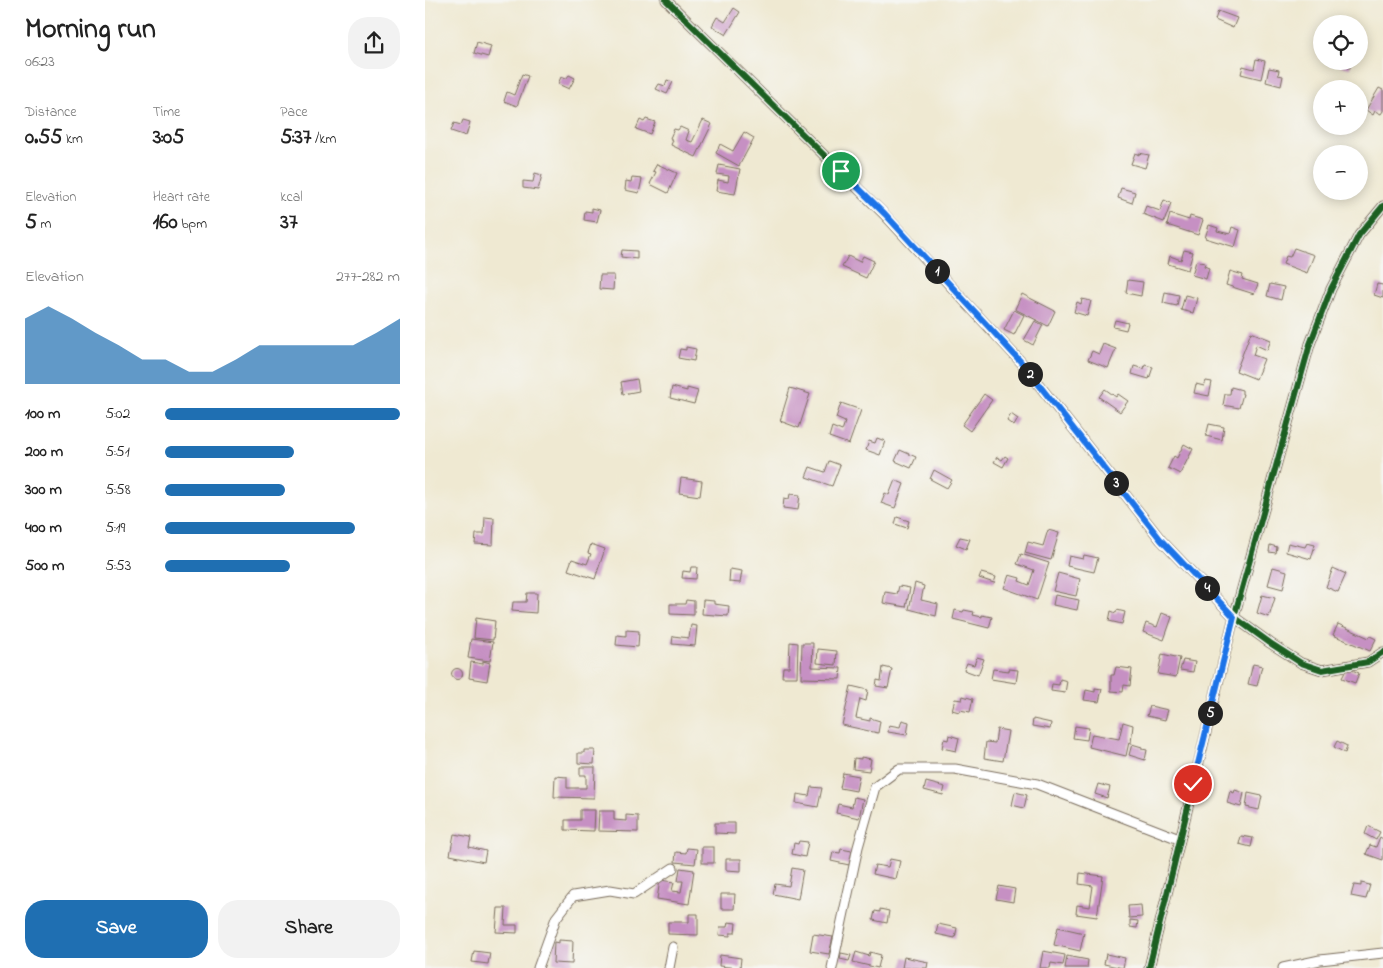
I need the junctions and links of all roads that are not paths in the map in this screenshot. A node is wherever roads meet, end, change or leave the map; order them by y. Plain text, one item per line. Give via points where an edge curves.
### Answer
1 (666, 0) edge
2 (1383, 206) edge
3 (1234, 617) junction
4 (1383, 652) edge
5 (1179, 839) junction
6 (673, 868) dead end
7 (673, 947) dead end
8 (1383, 953) edge
9 (539, 968) edge
10 (669, 968) edge
11 (833, 968) edge
12 (1149, 968) edge
13 (1283, 968) edge

1 - 3 street via 885,214 1021,362 1161,540
2 - 3 street via 1359,235 1331,289 1310,344
3 - 4 street via 1301,664 1321,670 1368,662
3 - 5 street
5 - 11 street via 1037,784 955,770 899,769 875,787 858,847
5 - 12 street
6 - 9 street via 634,894 610,890 573,896 556,918
7 - 10 street
8 - 13 street via 1319,960

